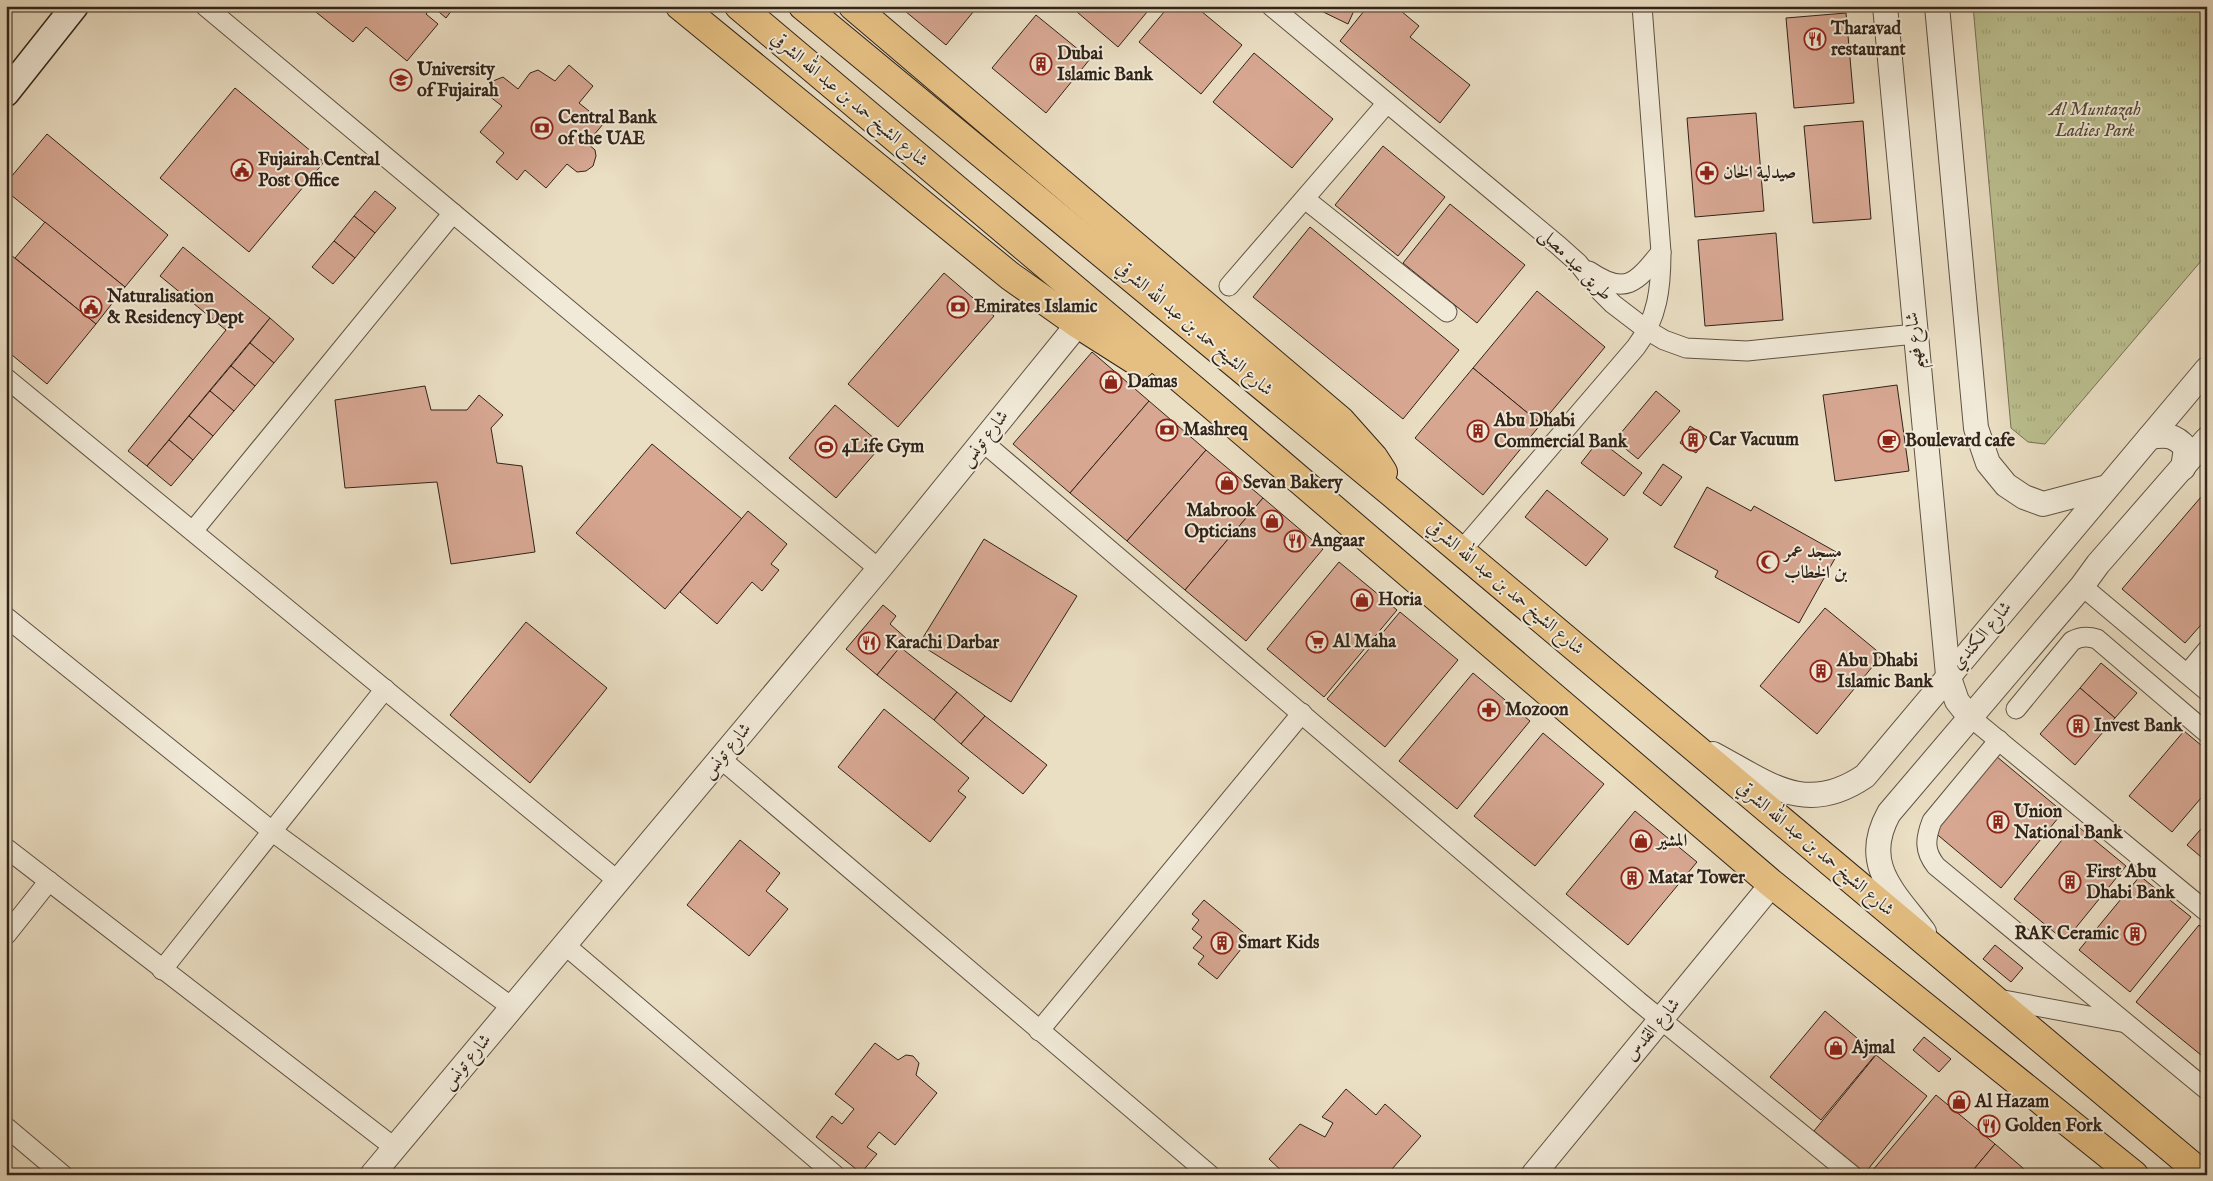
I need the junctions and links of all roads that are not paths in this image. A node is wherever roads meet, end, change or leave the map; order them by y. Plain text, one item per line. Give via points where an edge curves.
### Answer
1 (75, 6) edge
2 (205, 6) edge
3 (680, 6) edge
4 (739, 6) edge
5 (803, 6) edge
6 (853, 6) edge
7 (1271, 6) edge
8 (1642, 6) edge
9 (1885, 6) edge
10 (1937, 6) edge
11 (6, 93) edge
12 (1387, 103) junction
13 (1305, 199) junction
14 (453, 213) junction
15 (1661, 252) junction
16 (1578, 263) junction
17 (1229, 286) dead end
18 (1447, 312) dead end
19 (1078, 324) junction
20 (1647, 330) junction
21 (1915, 334) junction
22 (2207, 369) edge
23 (6, 378) edge
24 (1212, 405) junction
25 (2150, 437) junction
26 (2207, 439) edge
27 (983, 442) junction
28 (2183, 468) junction
29 (2107, 487) junction
30 (1393, 494) junction
31 (192, 531) junction
32 (1461, 551) junction
33 (879, 569) junction
34 (2082, 586) junction
35 (6, 616) edge
36 (2207, 650) edge
37 (2187, 674) junction
38 (1948, 675) junction
39 (385, 689) junction
40 (2207, 691) edge
41 (2016, 709) dead end
42 (1302, 713) junction
43 (1970, 716) junction
44 (2207, 733) edge
45 (1686, 740) junction
46 (1999, 740) junction
47 (721, 759) junction
48 (273, 832) junction
49 (6, 848) edge
50 (49, 881) junction
51 (618, 881) junction
52 (1772, 884) junction
53 (2207, 912) edge
54 (6, 935) edge
55 (565, 945) junction
56 (1943, 958) junction
57 (162, 970) junction
58 (1991, 998) junction
59 (513, 1008) junction
60 (1661, 1020) junction
61 (2124, 1022) junction
62 (1039, 1031) junction
63 (2207, 1090) edge
64 (6, 1127) edge
65 (395, 1148) junction
66 (63, 1175) edge
67 (372, 1175) edge
68 (835, 1175) edge
69 (1210, 1175) edge
70 (1534, 1175) edge
71 (1852, 1175) edge
72 (2134, 1175) edge
73 (2202, 1175) edge

1 - 11 main road
2 - 14 street
3 - 19 highway via 1010,276
4 - 24 highway, شارع الشيخ حمد بن عبد الله الشرقي
5 - 30 highway, شارع الشيخ حمد بن عبد الله الشرقي
6 - 30 highway via 1341,421 1374,458
7 - 12 street, طريق عيد مصلى
8 - 15 street
9 - 21 street, شارع فهيم
10 - 29 street via 1976,428 1988,463 2006,485 2024,498 2043,504
12 - 13 street
12 - 16 street, طريق عيد مصلى
13 - 17 street
13 - 18 street
14 - 31 street
14 - 33 street
15 - 16 street via 1638,278 1625,285 1607,283
15 - 20 street via 1659,293
16 - 20 street, طريق عيد مصلى via 1600,291
19 - 24 highway
19 - 27 street, شارع تونس
20 - 21 street, طريق عيد مصلى via 1686,348 1747,351
20 - 32 street via 1636,347
21 - 38 street, شارع فهيم
22 - 25 street, شارع الكندي
23 - 31 street
24 - 52 highway, شارع الشيخ حمد بن عبد الله الشرقي
25 - 28 street via 2166,435 2179,440 2186,448
25 - 29 street, شارع الكندي
26 - 28 street
27 - 33 street, شارع تونس
27 - 42 street
28 - 34 street
29 - 38 street, شارع الكندي
30 - 32 highway, شارع الشيخ حمد بن عبد الله الشرقي
31 - 39 street
32 - 45 highway, شارع الشيخ حمد بن عبد الله الشرقي
33 - 47 street, شارع تونس
34 - 37 street
34 - 43 street
35 - 48 street
36 - 37 street
37 - 40 street
38 - 43 street, شارع فهيم via 1957,700
38 - 45 street, شارع الكندي via 1865,776 1823,796 1784,792
39 - 48 street
39 - 51 street
41 - 44 street via 2072,641 2084,636 2097,640
42 - 60 street
42 - 62 street
43 - 46 street
43 - 56 street via 1895,804 1884,822 1878,843 1882,876
45 - 56 highway, شارع الشيخ حمد بن عبد الله الشرقي
46 - 53 street
46 - 61 street via 1932,821 1927,835 1928,856
47 - 51 street, شارع تونس
47 - 62 street
48 - 57 street
48 - 59 street
49 - 50 street
50 - 54 street
50 - 57 street
51 - 55 street, شارع تونس
52 - 60 street, شارع القدس
52 - 72 highway, شارع الشيخ حمد بن عبد الله الشرقي
55 - 59 street, شارع تونس
55 - 68 street
56 - 58 highway, شارع الشيخ حمد بن عبد الله الشرقي
57 - 65 street
58 - 61 street
58 - 73 highway, شارع الشيخ حمد بن عبد الله الشرقي
59 - 65 street, شارع تونس
60 - 70 street, شارع القدس
60 - 71 street
61 - 63 street
62 - 69 street
64 - 66 street
65 - 67 street, شارع تونس

